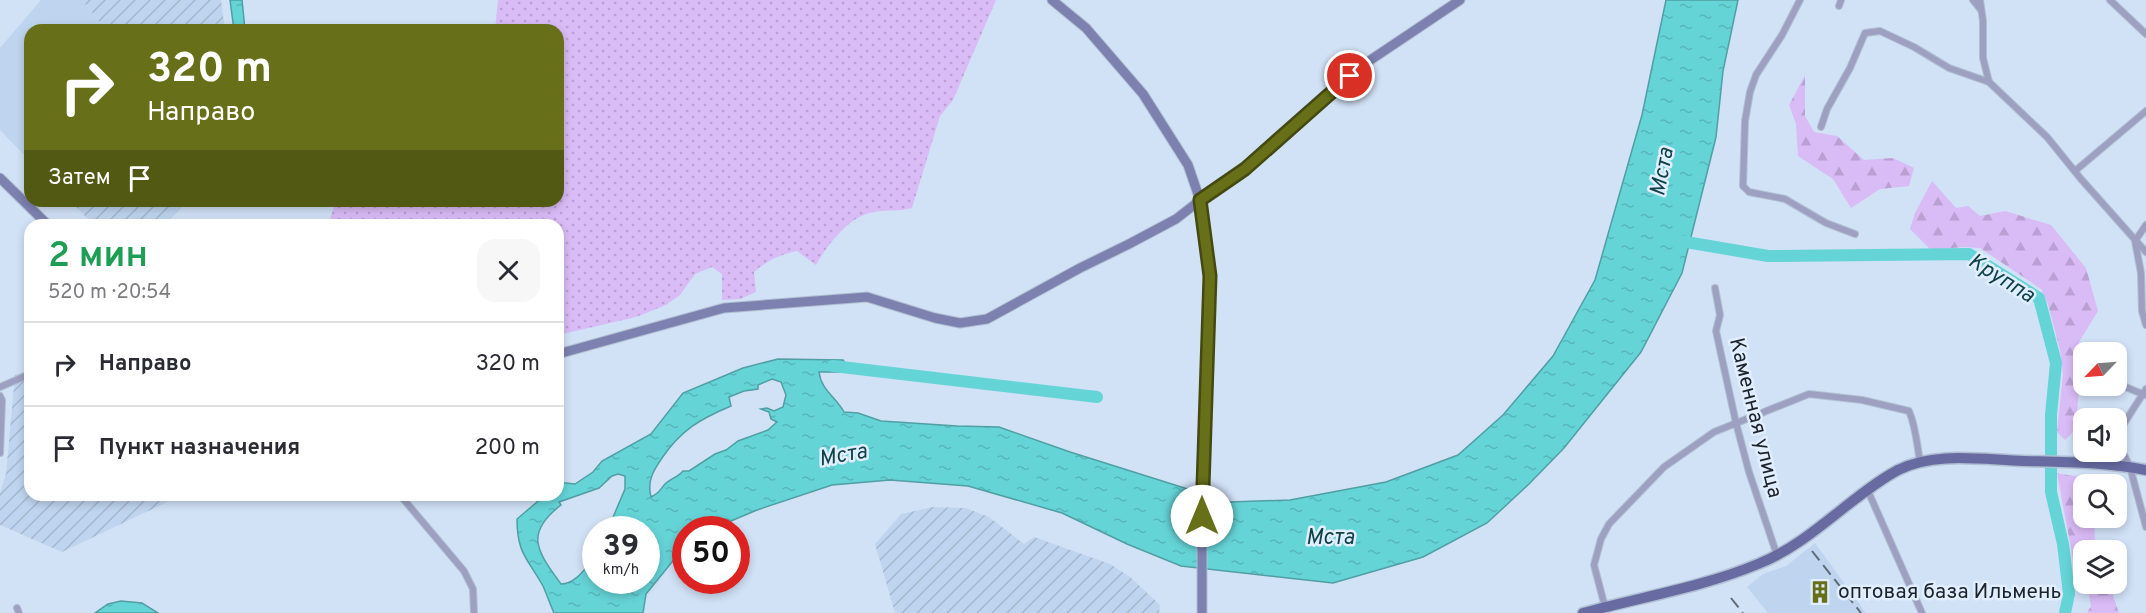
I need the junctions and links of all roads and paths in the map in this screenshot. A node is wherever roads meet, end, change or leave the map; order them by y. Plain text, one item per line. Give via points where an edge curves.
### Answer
1 (1052, 0) edge
2 (1460, 0) edge
3 (1800, 0) edge
4 (1973, 0) edge
5 (1980, 0) edge
6 (2110, 0) edge
7 (1982, 10) junction
8 (2146, 34) edge
9 (1989, 82) junction
10 (2146, 111) edge
11 (1821, 127) dead end
12 (2075, 171) junction
13 (0, 178) edge
14 (1200, 200) junction
15 (24, 202) edge
16 (30, 207) edge
17 (42, 219) edge
18 (2146, 225) edge
19 (1855, 234) dead end
20 (2135, 241) junction
21 (2146, 252) edge
22 (1715, 288) dead end
23 (2146, 325) edge
24 (564, 352) edge
25 (24, 377) edge
26 (2127, 386) edge
27 (0, 387) edge
28 (2145, 392) edge
29 (0, 396) edge
30 (2127, 421) edge
31 (1736, 423) junction
32 (0, 453) edge
33 (2127, 461) edge
34 (1920, 462) junction
35 (2130, 467) junction
36 (2146, 470) edge
37 (1868, 491) junction
38 (405, 501) edge
39 (2146, 527) edge
40 (1777, 555) junction
41 (1605, 607) junction
42 (1202, 612) edge
43 (474, 613) edge
44 (1583, 613) edge
45 (1922, 613) edge

1 - 14 street via 1086,28 1143,94 1188,165
2 - 14 street via 1362,65 1245,169
3 - 19 street via 1750,92 1743,186 1749,192 1785,199
4 - 7 street
5 - 7 street
6 - 8 street
7 - 9 street via 1983,58
9 - 11 street via 1949,68 1880,31 1865,33
9 - 12 street via 2047,137
10 - 12 street
12 - 20 street
13 - 15 street
14 - 24 street via 1176,219 987,319 960,323 867,297 724,308
14 - 42 street via 1210,276 1202,469
16 - 17 street
18 - 20 street
20 - 21 street
20 - 23 street
22 - 31 street, Каменная улица via 1720,315 1716,331
25 - 27 street
26 - 28 street
28 - 30 street
29 - 32 street
31 - 34 street via 1809,394 1862,400 1909,411 1915,423
31 - 40 street, Каменная улица
31 - 41 street via 1714,432 1664,467 1609,524 1594,565
33 - 35 street
34 - 35 main road via 2038,461
34 - 37 main road via 1898,470
35 - 36 main road
35 - 39 street
37 - 40 main road
37 - 45 street
38 - 43 street via 464,571 473,589
40 - 41 main road via 1720,577
41 - 44 main road

